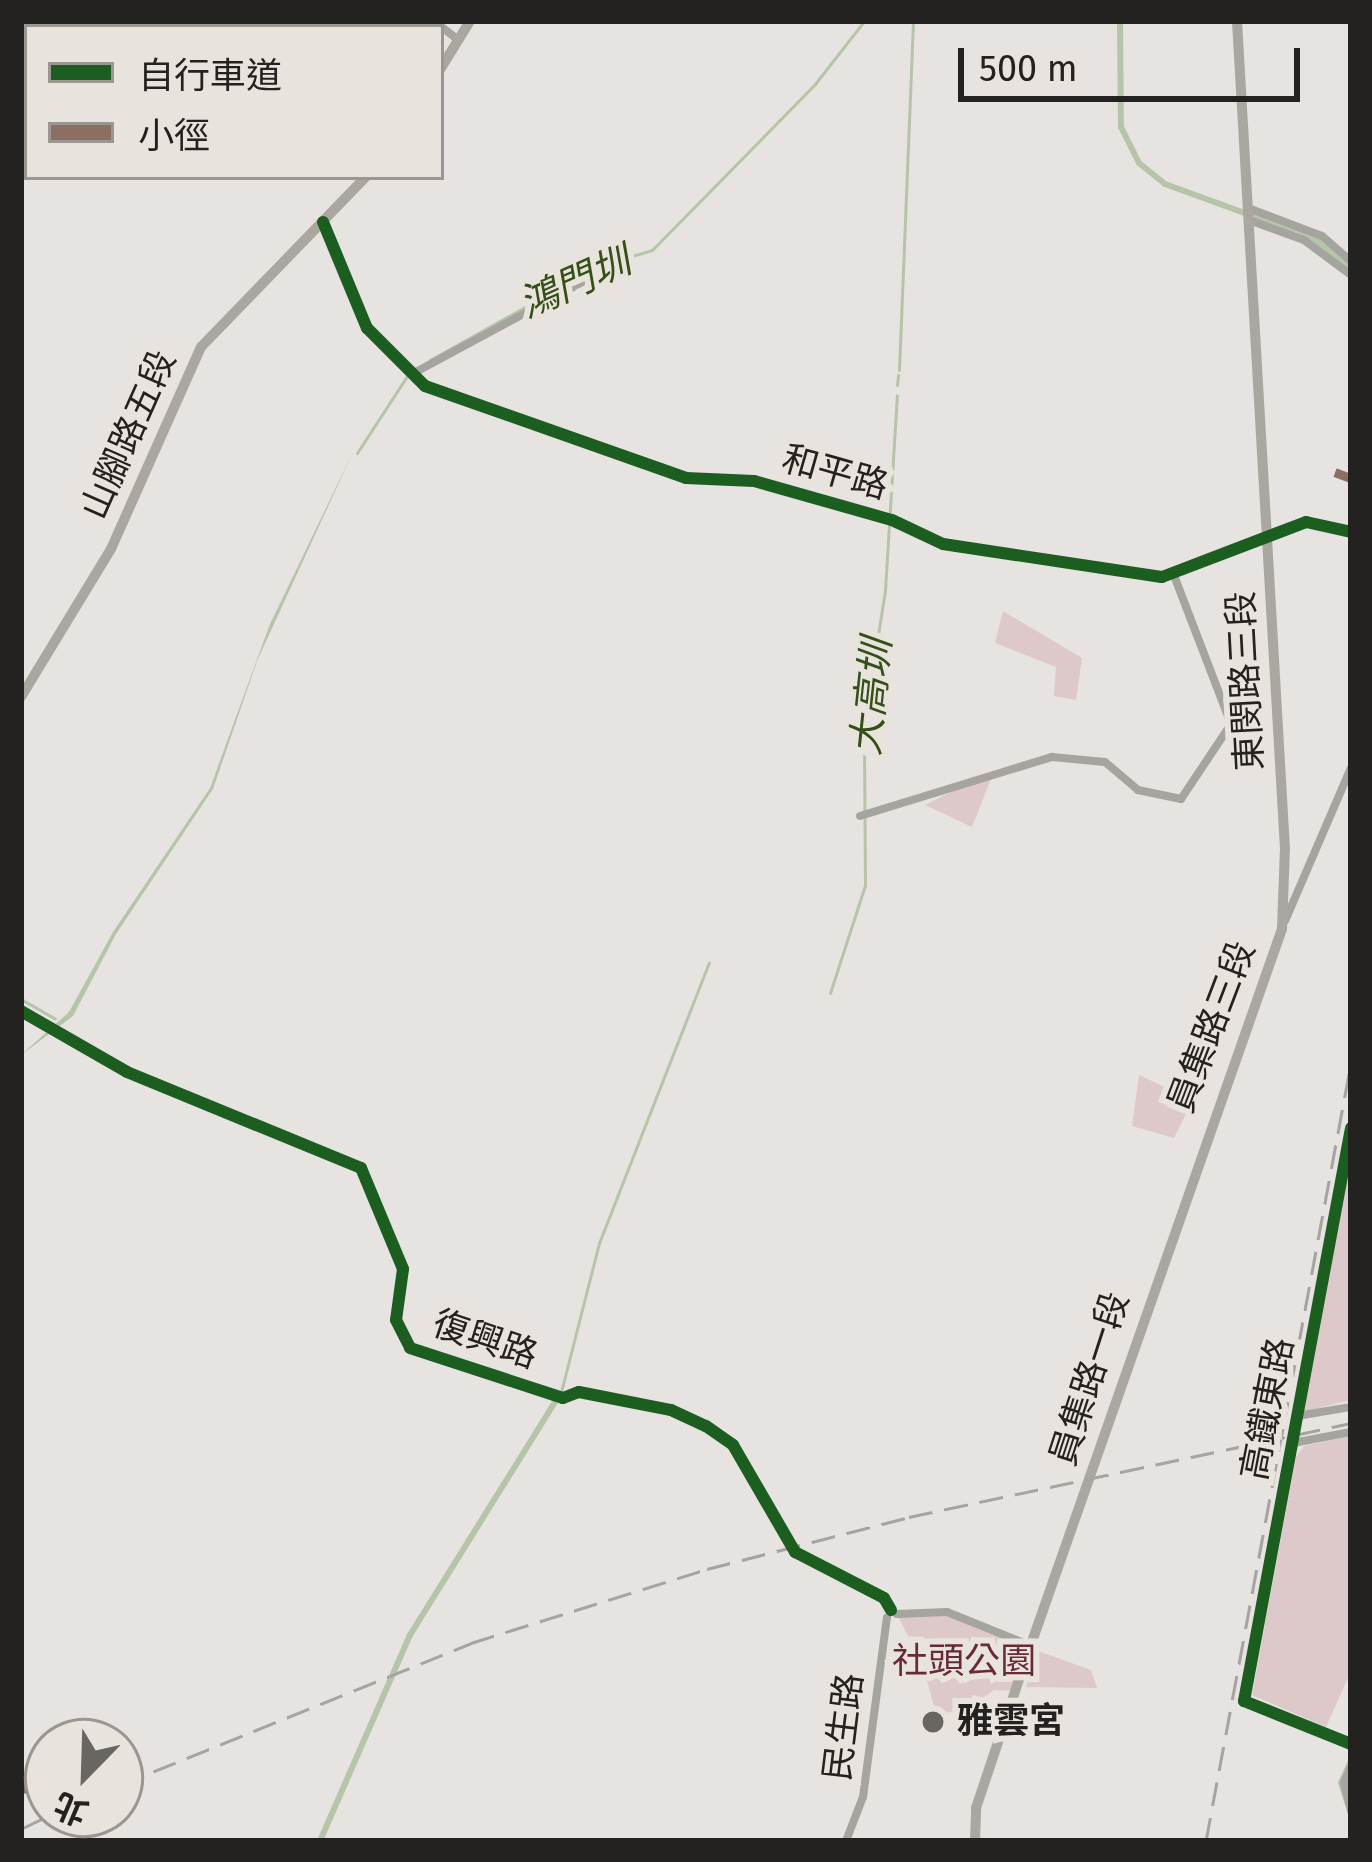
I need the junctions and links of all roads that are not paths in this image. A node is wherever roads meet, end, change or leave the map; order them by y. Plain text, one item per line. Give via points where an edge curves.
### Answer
1 (470, 21) edge
2 (1238, 21) edge
3 (444, 29) edge
4 (457, 39) junction
5 (444, 63) edge
6 (363, 180) edge
7 (1248, 214) junction
8 (323, 222) junction
9 (1351, 261) edge
10 (1351, 275) edge
11 (581, 283) dead end
12 (411, 373) junction
13 (1351, 532) edge
14 (1268, 534) junction
15 (1173, 573) junction
16 (21, 697) edge
17 (1351, 768) edge
18 (860, 816) dead end
19 (1282, 929) junction
20 (21, 1012) edge
21 (1351, 1128) edge
22 (1199, 1147) joint
23 (1351, 1407) edge
24 (1297, 1416) junction
25 (1351, 1432) edge
26 (1293, 1443) junction
27 (892, 1614) junction
28 (1033, 1647) junction
29 (1351, 1744) edge
30 (1351, 1766) edge
31 (1351, 1811) edge
32 (846, 1841) edge
33 (975, 1841) edge

1 - 4 main road
2 - 7 main road, 東閔路三段
3 - 4 street
4 - 5 main road
6 - 8 main road, 山腳路五段
7 - 9 street via 1322,236
7 - 10 street via 1304,240
7 - 14 main road, 東閔路三段
8 - 12 street, 和平路 via 367,328
8 - 16 main road, 山腳路五段 via 201,347 111,549
11 - 12 street
12 - 15 street, 和平路 via 438,393 686,478 754,482 889,519 943,544
13 - 14 street, 和平路 via 1306,522
14 - 15 street, 和平路
14 - 19 main road, 東閔路三段 via 1286,849
15 - 18 street via 1231,724 1181,799 1138,790 1106,761 1045,757
17 - 19 street
19 - 22 main road, 員集路三段
20 - 27 street, 復興路 via 127,1072 361,1168 403,1269 397,1320 406,1344 558,1396 671,1410 706,1426 733,1445 795,1552 884,1598
21 - 24 street, 高鐵東路
22 - 28 main road, 員集路一段
23 - 24 street
24 - 26 street, 高鐵東路
25 - 26 street
26 - 29 street, 高鐵東路 via 1244,1701
27 - 28 street via 946,1612
27 - 32 street, 民生路 via 862,1797
28 - 33 main road, 員集路一段
30 - 31 street via 1344,1783

